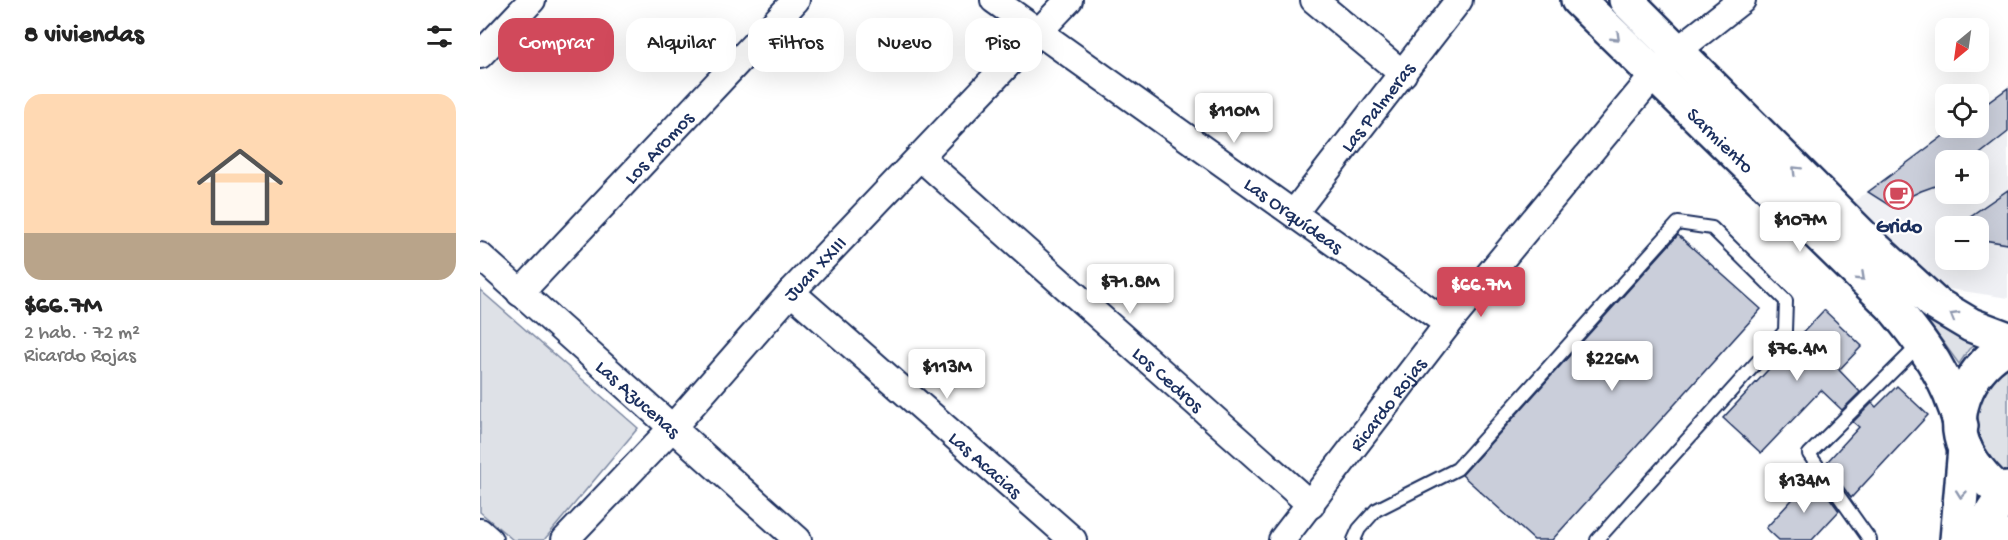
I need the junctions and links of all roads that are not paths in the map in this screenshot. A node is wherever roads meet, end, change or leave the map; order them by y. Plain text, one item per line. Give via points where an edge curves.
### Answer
1 (532, 0) edge
2 (796, 0) edge
3 (994, 0) edge
4 (1070, 0) edge
5 (1314, 0) edge
6 (1459, 0) edge
7 (1578, 0) edge
8 (1626, 0) edge
9 (1742, 0) edge
10 (1020, 18) edge
11 (1042, 30) edge
12 (1042, 33) edge
13 (1677, 51) junction
14 (480, 55) edge
15 (1002, 72) edge
16 (1403, 74) junction
17 (1654, 75) junction
18 (920, 157) junction
19 (1294, 213) junction
20 (480, 256) edge
21 (791, 292) junction
22 (520, 293) junction
23 (1448, 324) junction
24 (2008, 339) edge
25 (1922, 342) junction
26 (2008, 346) edge
27 (673, 427) junction
28 (1963, 437) junction
29 (2007, 494) edge
30 (1311, 505) junction
31 (480, 532) edge
32 (2008, 537) edge
33 (489, 540) edge
34 (565, 540) edge
35 (798, 540) edge
36 (1073, 540) edge
37 (1282, 540) edge
38 (1354, 540) edge
39 (1597, 540) edge
40 (1870, 540) edge
41 (1957, 540) edge
42 (1974, 540) edge
43 (2002, 540) edge

1 - 14 street
2 - 22 street, Los Aromos
3 - 10 street, Las Orquídeas
4 - 11 street, Juan XXIII
5 - 16 street
6 - 16 street, Las Palmeras
7 -> 17 main road, Sarmiento
8 - 13 main road, Sarmiento
9 - 13 street, Ricardo Rojas
12 - 19 street, Las Orquídeas
13 - 17 street, Ricardo Rojas
24 -> 13 main road, Sarmiento via 1977,328 1934,303
15 - 18 street, Juan XXIII
16 - 19 street, Las Palmeras
17 - 23 street, Ricardo Rojas
17 -> 25 main road, Sarmiento via 1892,306
18 - 21 street, Juan XXIII
18 - 30 street, Los Cedros
19 - 23 street, Las Orquídeas
20 - 22 street, Las Azucenas
21 - 27 street, Juan XXIII
21 - 36 street, Las Acacias
22 - 27 street, Las Azucenas
23 - 30 street, Ricardo Rojas
25 - 28 main road, Sarmiento via 1949,388
25 - 40 lane via 1809,454
26 - 28 main road via 1990,357 1973,378 1962,403
27 - 34 street, Juan XXIII
27 - 35 street, Las Azucenas
28 - 29 main road via 1988,481
28 -> 41 main road
29 - 42 main road
30 - 37 street, Ricardo Rojas
31 - 33 street
32 - 43 main road
38 - 39 lane via 1376,510 1457,469 1678,223 1712,228 1786,301 1785,331

